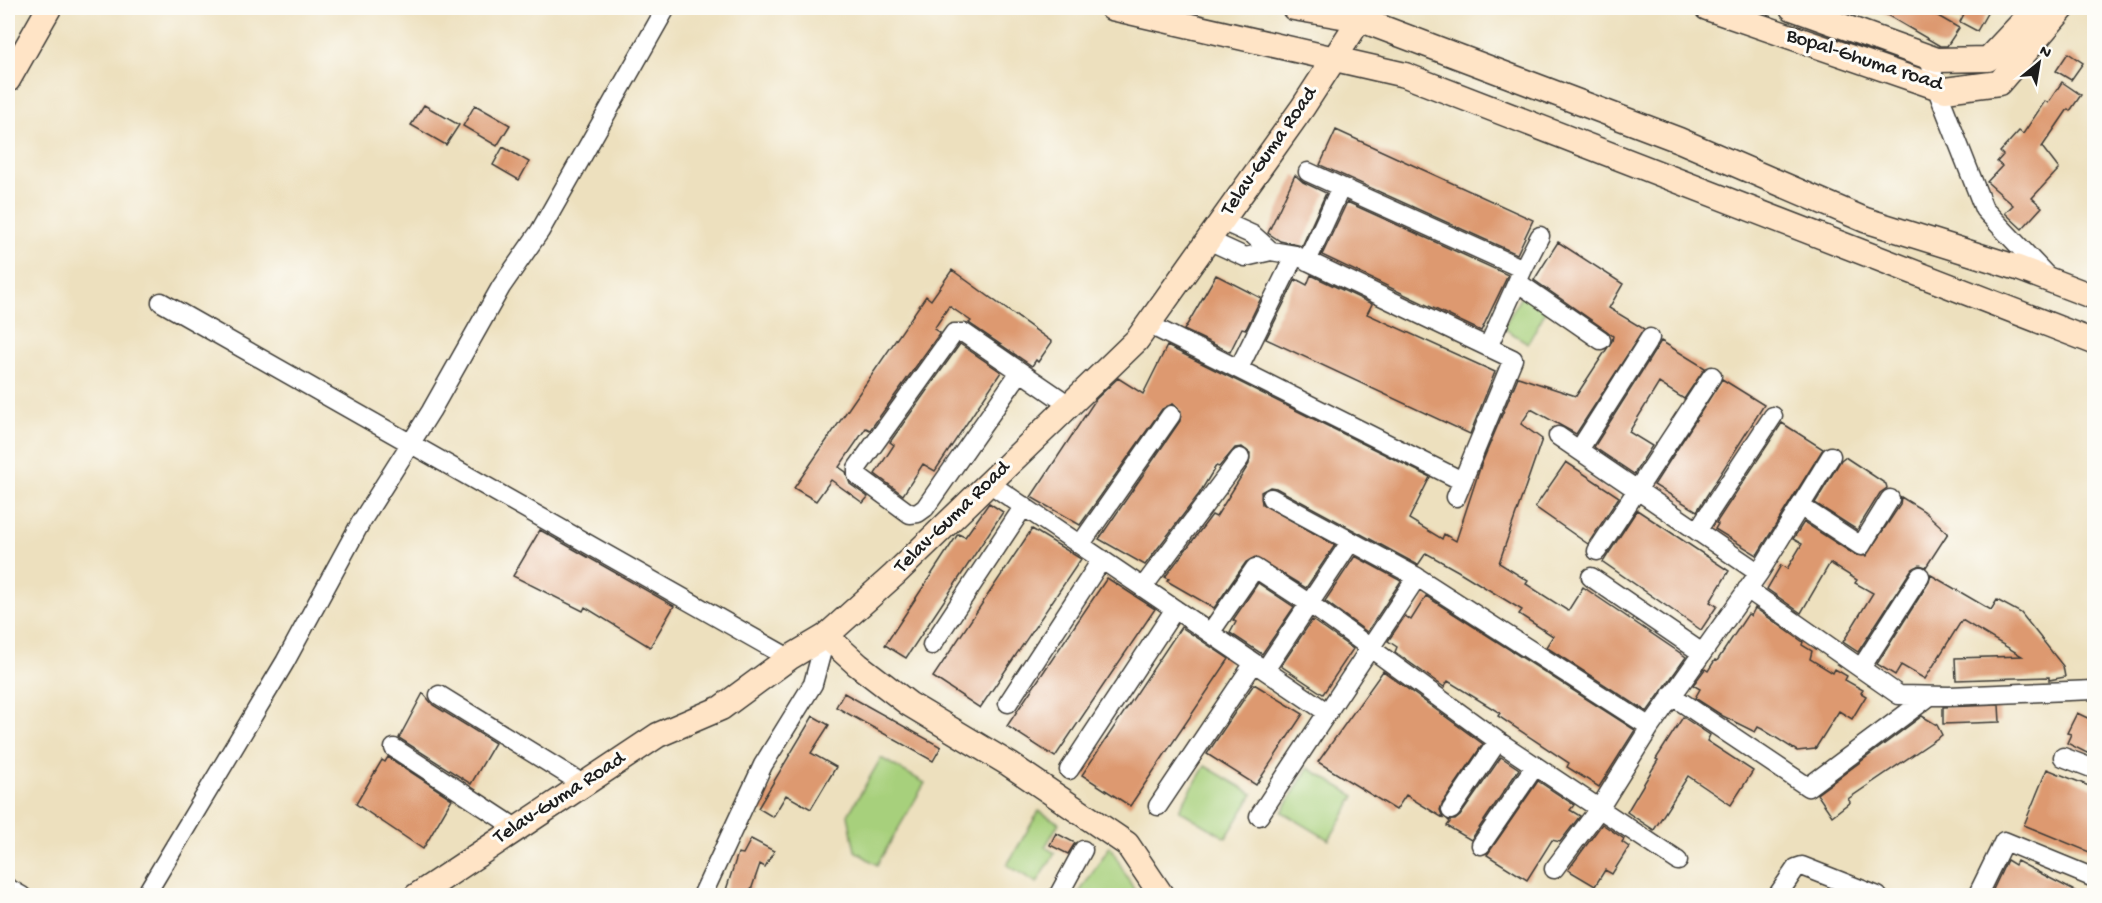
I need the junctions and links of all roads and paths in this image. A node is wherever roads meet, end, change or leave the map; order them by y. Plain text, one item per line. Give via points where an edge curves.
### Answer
1 (49, 8) edge
2 (666, 8) edge
3 (1112, 8) edge
4 (1294, 8) edge
5 (1707, 8) edge
6 (1792, 8) edge
7 (2036, 8) edge
8 (2063, 8) edge
9 (1363, 13) edge
10 (1335, 57) junction
11 (1929, 57) junction
12 (8, 80) edge
13 (1936, 87) junction
14 (1308, 172) dead end
15 (1341, 187) junction
16 (1222, 221) junction
17 (1540, 236) dead end
18 (1208, 240) junction
19 (1271, 251) junction
20 (1301, 258) junction
21 (1520, 276) junction
22 (2052, 280) junction
23 (2094, 297) edge
24 (161, 302) dead end
25 (1148, 324) junction
26 (1650, 338) dead end
27 (1601, 340) dead end
28 (2094, 342) edge
29 (1488, 348) junction
30 (1239, 368) junction
31 (1020, 372) junction
32 (1712, 376) dead end
33 (1069, 405) junction
34 (1171, 415) dead end
35 (1773, 416) dead end
36 (1558, 436) dead end
37 (410, 444) junction
38 (1579, 450) junction
39 (1831, 456) dead end
40 (1240, 458) dead end
41 (989, 483) junction
42 (1638, 491) junction
43 (1271, 498) dead end
44 (1890, 499) dead end
45 (1024, 506) junction
46 (1800, 506) junction
47 (1697, 531) junction
48 (1351, 541) junction
49 (1080, 545) junction
50 (1597, 551) dead end
51 (1102, 559) junction
52 (1759, 573) junction
53 (1920, 576) dead end
54 (1418, 577) junction
55 (1592, 577) dead end
56 (1143, 587) junction
57 (1747, 589) junction
58 (1310, 604) junction
59 (1175, 609) junction
60 (1210, 633) junction
61 (826, 636) junction
62 (932, 645) dead end
63 (1370, 648) junction
64 (1702, 653) junction
65 (789, 658) junction
66 (1260, 667) junction
67 (1861, 668) junction
68 (2094, 690) edge
69 (439, 695) dead end
70 (1671, 696) junction
71 (1930, 696) junction
72 (1008, 703) dead end
73 (1328, 713) junction
74 (1650, 727) junction
75 (1498, 741) junction
76 (394, 748) dead end
77 (2064, 757) dead end
78 (1535, 766) junction
79 (2094, 769) edge
80 (1069, 770) dead end
81 (583, 784) junction
82 (1158, 806) dead end
83 (1599, 809) junction
84 (1451, 810) dead end
85 (1260, 816) dead end
86 (516, 828) junction
87 (1481, 845) dead end
88 (1083, 850) dead end
89 (1678, 861) dead end
90 (1554, 869) dead end
91 (2094, 878) edge
92 (8, 888) edge
93 (1062, 894) edge
94 (22, 896) edge
95 (145, 896) edge
96 (416, 896) edge
97 (702, 896) edge
98 (1162, 896) edge
99 (1777, 896) edge
100 (1878, 896) edge
101 (1977, 896) edge

1 - 12 street
2 - 37 street via 540,231 501,287
3 - 10 street
4 - 9 street
5 - 13 street, Bopal-Ghuma road
6 - 11 street
7 - 11 street via 1988,60
8 - 13 street, Bopal-Ghuma road via 1999,83 1945,90
9 - 10 street, Telav-Guma Road
9 - 22 street via 1679,140 1865,220
10 - 16 street, Telav-Guma Road
10 - 28 street via 1405,75
11 - 13 street
13 - 22 street via 1984,209
14 - 15 street
15 - 20 street
15 - 21 street
16 - 18 street, Telav-Guma Road
16 - 19 street via 1253,235
17 - 21 street
18 - 19 street via 1245,257
18 - 25 street, Telav-Guma Road
19 - 20 street
20 - 29 street
20 - 30 street
21 - 27 street
21 - 29 street
22 - 23 street
24 - 37 street
25 - 30 street
25 - 33 street, Telav-Guma Road via 1137,340
26 - 38 street
29 - 30 street via 1513,359 1459,489
31 - 31 street via 964,333 954,333 857,468 857,475 910,514 918,513
31 - 33 street
32 - 42 street
33 - 41 street, Telav-Guma Road
34 - 49 street
35 - 47 street
36 - 38 street
37 - 65 street
37 - 95 street
38 - 42 street
39 - 46 street
40 - 56 street
41 - 45 street
41 - 61 street, Telav-Guma Road
42 - 47 street
42 - 50 street
43 - 48 street
44 - 46 street via 1861,546
45 - 49 street
45 - 62 street
46 - 52 street
47 - 52 street
48 - 54 street
48 - 58 street
49 - 51 street
51 - 56 street
51 - 72 street
52 - 57 street
53 - 67 street
54 - 63 street
54 - 74 street
55 - 64 street
56 - 59 street
57 - 64 street
57 - 67 street
58 - 60 street via 1255,568
58 - 63 street
58 - 66 street
59 - 60 street
59 - 80 street
60 - 66 street
61 - 65 street, Telav-Guma Road
61 - 97 street via 813,684 764,765
61 - 98 street via 909,704 1009,764 1127,844
63 - 73 street
63 - 75 street
64 - 70 street
65 - 81 street, Telav-Guma Road via 721,708 658,735
66 - 73 street
66 - 82 street
67 - 71 street via 1899,694
68 - 71 street
69 - 81 street
70 - 71 street via 1808,787
70 - 74 street
73 - 85 street
74 - 83 street
75 - 78 street
75 - 84 street
76 - 86 street
77 - 79 street
78 - 83 street
78 - 87 street
81 - 86 street, Telav-Guma Road
83 - 89 street
83 - 90 street
86 - 96 street, Telav-Guma Road
88 - 93 street
91 - 101 street via 2004,841
92 - 94 street
99 - 100 street via 1796,868 1802,866

